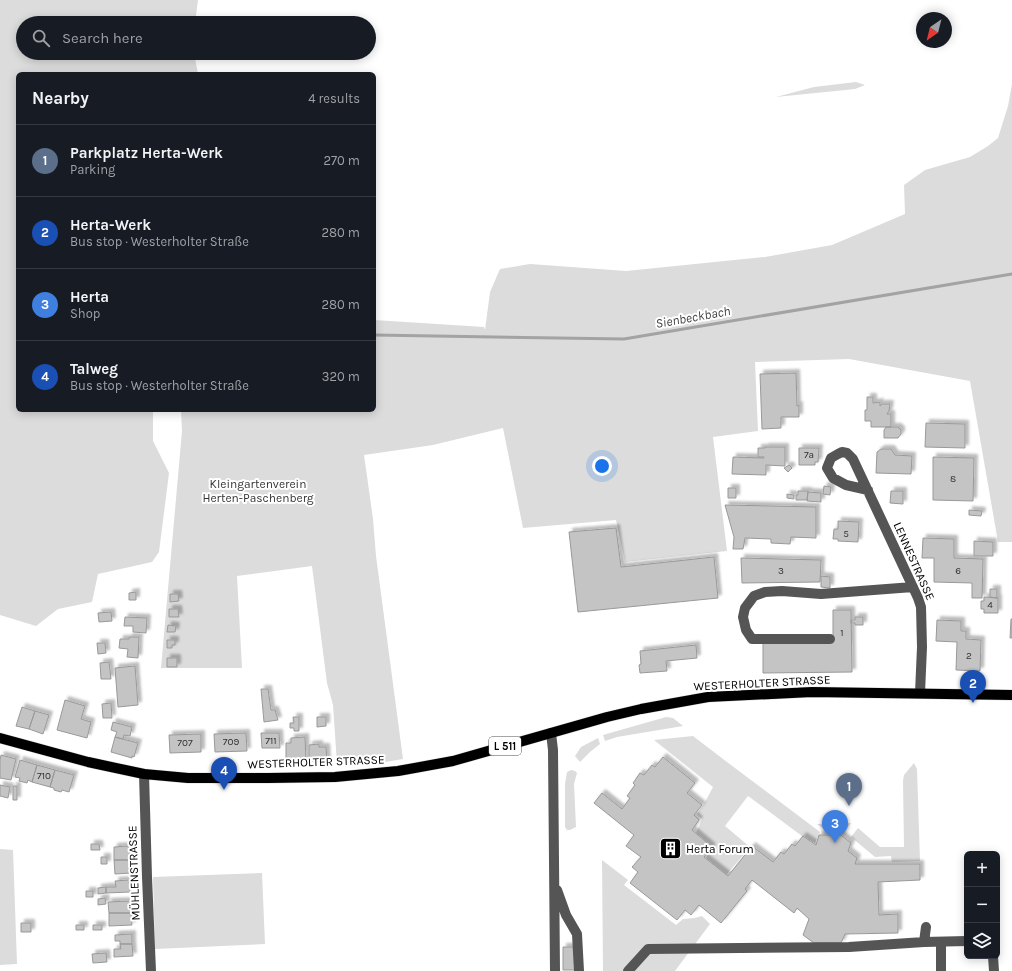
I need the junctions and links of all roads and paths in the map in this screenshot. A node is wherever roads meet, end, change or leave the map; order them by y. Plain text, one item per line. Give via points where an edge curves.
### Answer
1 (868, 490) dead end
2 (913, 587) junction
3 (830, 639) dead end
4 (920, 693) junction
5 (1012, 695) edge
6 (550, 733) junction
7 (0, 738) edge
8 (144, 774) junction
9 (554, 883) junction
10 (926, 927) dead end
11 (964, 941) edge
12 (924, 942) junction
13 (941, 942) junction
14 (993, 959) edge
15 (151, 971) edge
16 (555, 971) edge
17 (579, 971) edge
18 (628, 971) edge
19 (941, 971) edge
20 (994, 971) edge

1 - 2 street, LENNESTRASSE
2 - 3 street via 821,594 765,592 754,596 745,608 743,617 746,630 752,639
2 - 4 street, LENNESTRASSE via 921,607
4 - 5 main road, WESTERHOLTER STRASSE / L 511
4 - 6 main road, WESTERHOLTER STRASSE / L 511 via 812,692 708,697 627,712
6 - 8 main road, WESTERHOLTER STRASSE / L 511 via 453,761 398,771 268,778 188,778
6 - 9 street via 553,750
7 - 8 main road, WESTERHOLTER STRASSE / L 511
8 - 15 street, MÜHLENSTRASSE
9 - 16 street
9 - 17 street via 566,915 577,934
10 - 12 street
11 - 13 street
12 - 13 street
12 - 18 street via 849,947 648,949
13 - 19 street
14 - 20 street

